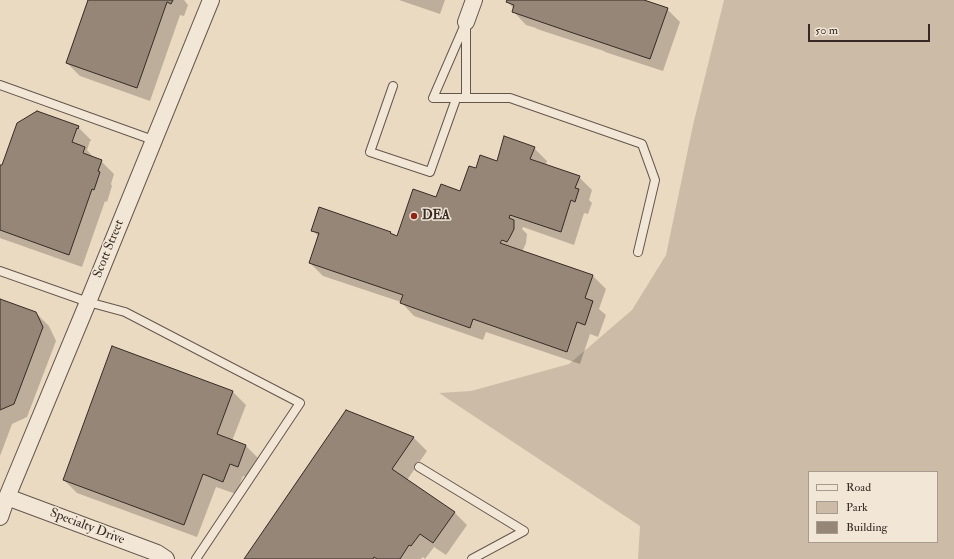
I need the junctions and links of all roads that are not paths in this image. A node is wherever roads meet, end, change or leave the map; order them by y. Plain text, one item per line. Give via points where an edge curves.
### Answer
1 (211, 0) edge
2 (474, 0) edge
3 (466, 22) junction
4 (0, 85) edge
5 (393, 86) dead end
6 (456, 98) junction
7 (466, 98) junction
8 (153, 140) junction
9 (638, 252) dead end
10 (0, 271) edge
11 (88, 302) junction
12 (419, 467) dead end
13 (3, 496) edge
14 (0, 517) edge
15 (166, 559) edge
16 (196, 559) edge
17 (472, 559) edge

1 - 8 street, Scott Street
2 - 3 street
3 - 6 lane via 433,98
3 - 7 lane
4 - 8 lane
5 - 6 lane via 370,152 430,172
6 - 7 lane
7 - 9 lane via 510,98 642,144 654,180
8 - 11 street, Scott Street
10 - 11 lane
11 - 13 street, Scott Street
11 - 16 lane via 125,312 300,404
12 - 17 lane via 524,530
13 - 14 street, Scott Street
13 - 15 street, Specialty Drive

